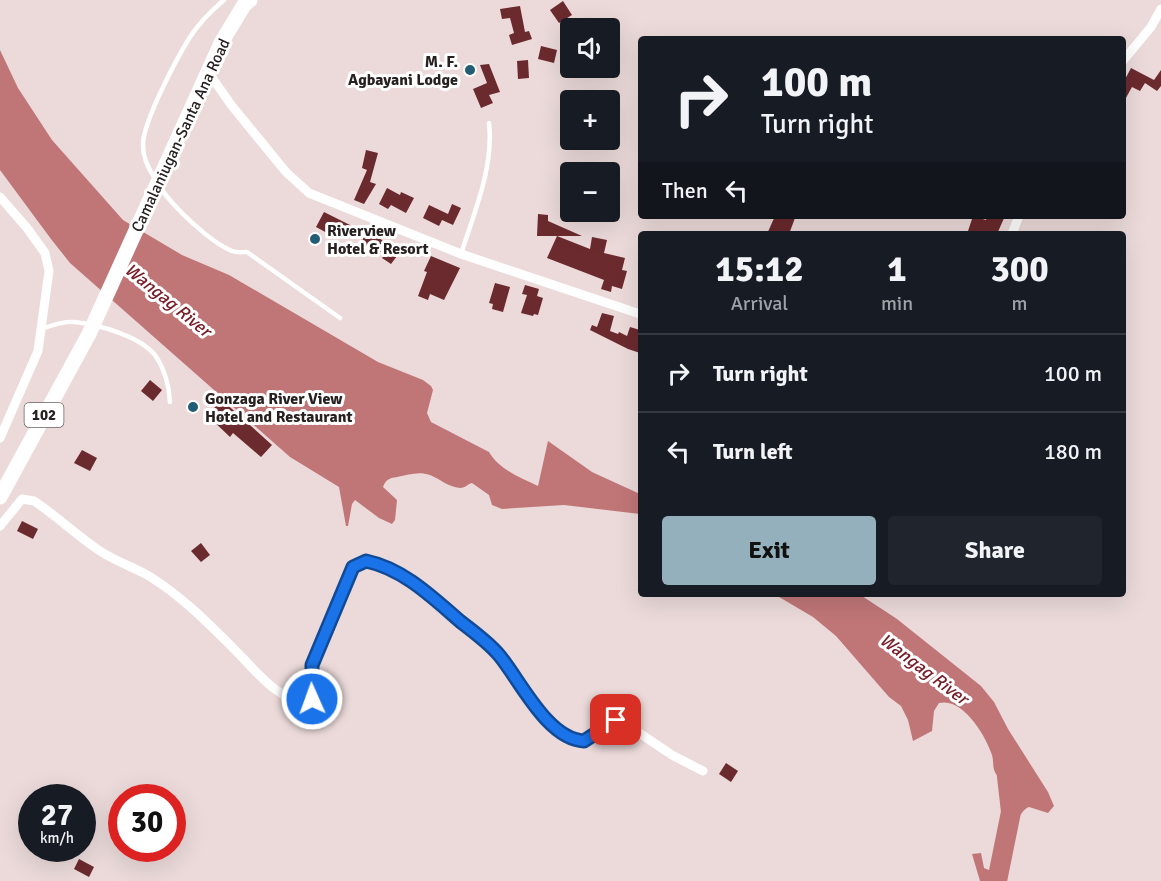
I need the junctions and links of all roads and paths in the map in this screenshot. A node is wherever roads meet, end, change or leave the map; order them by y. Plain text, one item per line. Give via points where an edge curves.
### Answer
1 (224, 0) edge
2 (250, 0) edge
3 (1161, 9) edge
4 (1126, 57) edge
5 (208, 72) junction
6 (489, 123) dead end
7 (0, 197) edge
8 (461, 254) junction
9 (638, 313) edge
10 (340, 318) dead end
11 (42, 329) junction
12 (170, 402) dead end
13 (0, 438) edge
14 (0, 497) edge
15 (0, 526) edge
16 (703, 771) dead end

1 - 10 lane via 190,37 156,102 143,135 145,159 167,198 183,215 234,252 247,252
2 - 5 main road, Camalaniugan-Santa Ana Road / 102 via 221,43
3 - 4 street
5 - 8 street via 286,172 309,193
5 - 14 main road, Camalaniugan-Santa Ana Road / 102 via 89,334
6 - 8 lane via 491,140 481,192
7 - 11 street via 49,261
8 - 9 street
11 - 12 lane via 74,322 124,335 145,346 157,357 168,382
11 - 13 street via 38,351
15 - 16 street via 22,500 34,501 102,553 148,576 174,595 207,622 263,679 298,701 313,697 312,665 353,567 366,561 380,565 419,586 499,655 527,697 565,734 584,741 613,721 621,720

